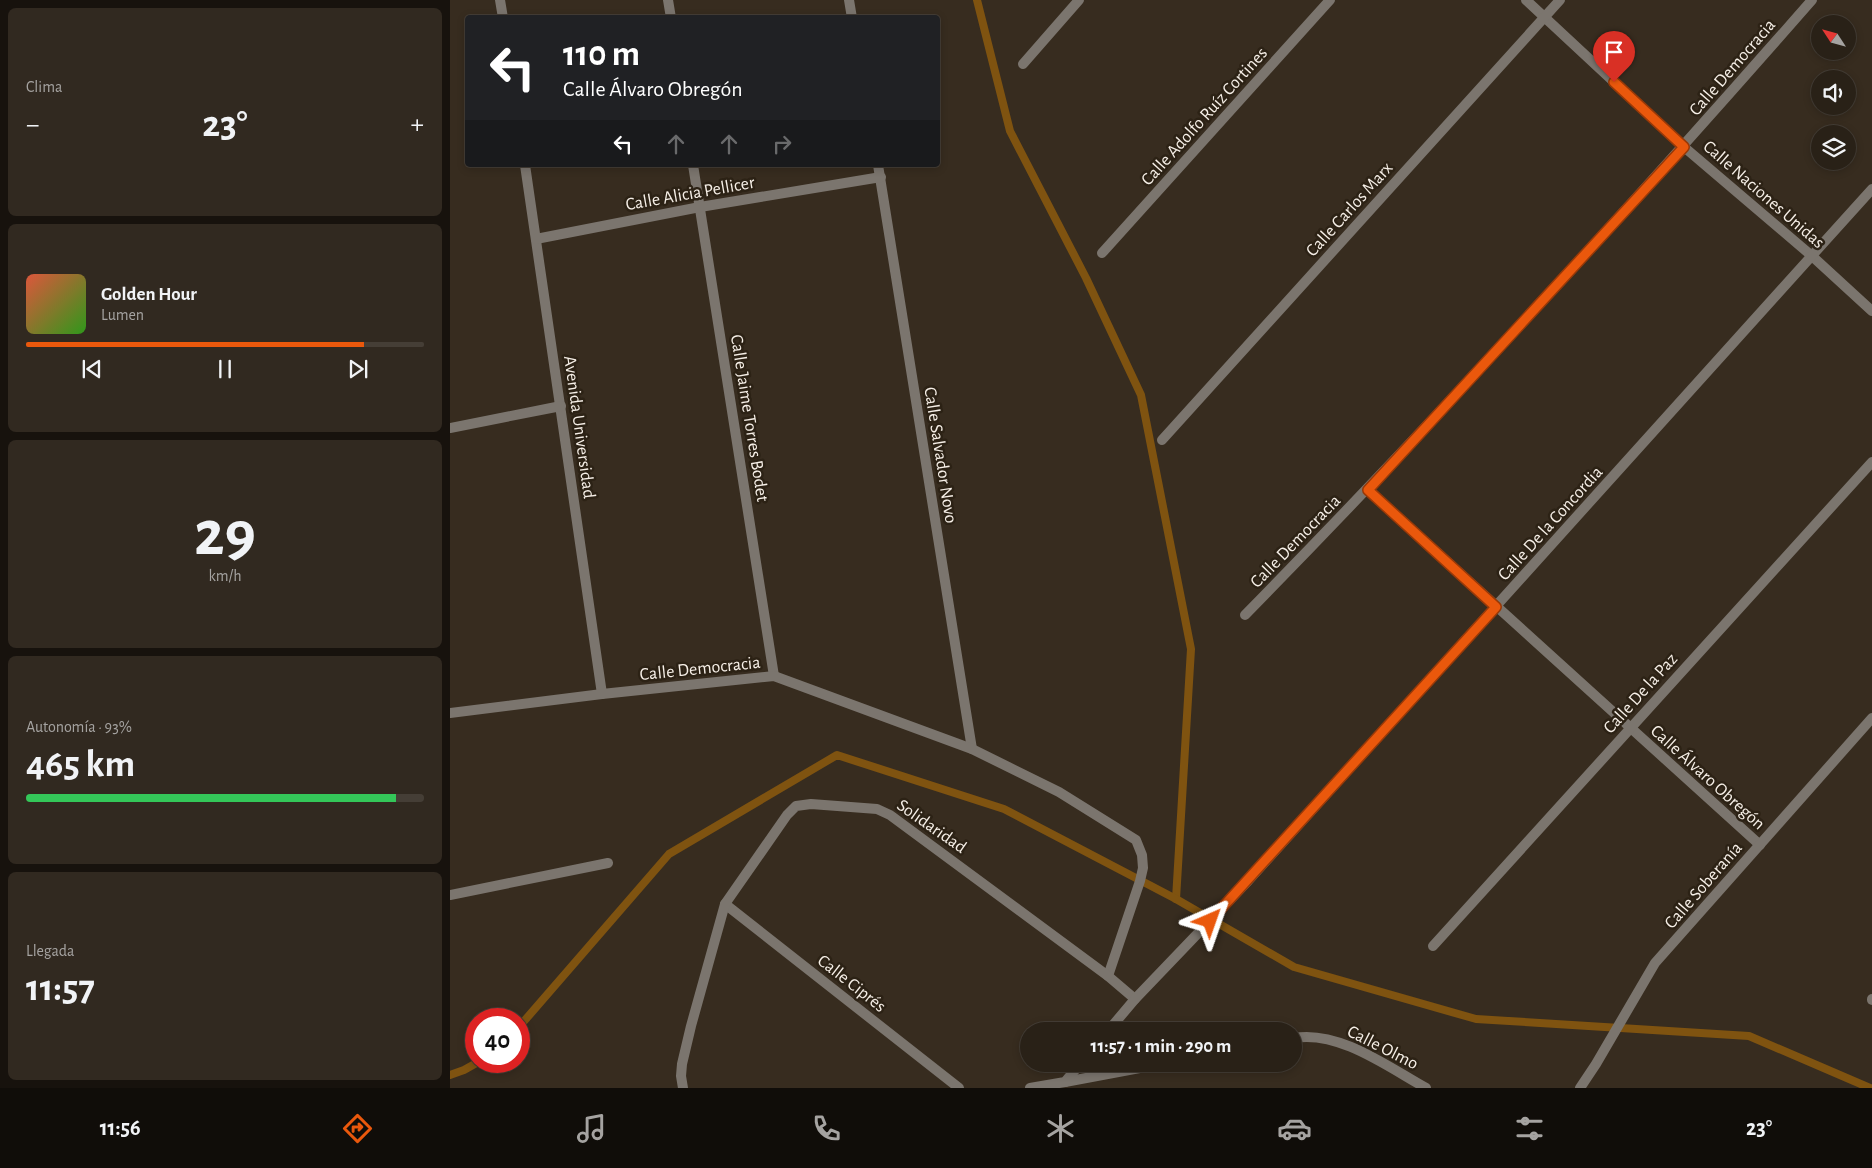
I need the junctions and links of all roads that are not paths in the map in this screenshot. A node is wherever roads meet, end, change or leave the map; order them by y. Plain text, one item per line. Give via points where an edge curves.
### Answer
1 (500, 0) edge
2 (668, 0) edge
3 (849, 0) edge
4 (1079, 0) edge
5 (1330, 0) edge
6 (1526, 0) edge
7 (1560, 0) edge
8 (1812, 0) edge
9 (502, 15) edge
10 (670, 15) edge
11 (852, 15) edge
12 (1545, 17) junction
13 (1023, 64) dead end
14 (1684, 147) junction
15 (525, 167) edge
16 (694, 167) edge
17 (878, 167) edge
18 (880, 177) junction
19 (1872, 190) edge
20 (700, 207) junction
21 (536, 239) junction
22 (1102, 253) dead end
23 (1812, 256) junction
24 (1872, 311) edge
25 (561, 406) junction
26 (450, 428) edge
27 (1162, 440) dead end
28 (1872, 462) edge
29 (1368, 490) junction
30 (1496, 607) junction
31 (1245, 615) dead end
32 (774, 676) junction
33 (602, 694) junction
34 (450, 713) edge
35 (1872, 718) edge
36 (1630, 728) junction
37 (972, 749) junction
38 (1760, 846) junction
39 (608, 863) dead end
40 (450, 895) edge
41 (724, 904) junction
42 (1433, 946) dead end
43 (1108, 976) junction
44 (1136, 999) junction
45 (1116, 1022) edge
46 (1302, 1036) edge
47 (1073, 1072) edge
48 (1118, 1072) edge
49 (1065, 1082) junction
50 (683, 1088) edge
51 (959, 1088) edge
52 (1030, 1088) edge
53 (1426, 1088) edge
54 (1580, 1088) edge

1 - 9 street
2 - 10 street
3 - 11 street
4 - 13 street
5 - 22 street, Calle Adolfo Ruíz Cortines
6 - 12 street, Calle Naciones Unidas
7 - 12 street, Calle Carlos Marx
8 - 14 street, Calle Democracia
12 - 14 street, Calle Naciones Unidas
12 - 27 street, Calle Carlos Marx
14 - 23 street, Calle Naciones Unidas
14 - 29 street, Calle Democracia
15 - 21 street, Avenida Universidad
16 - 20 street, Calle Jaime Torres Bodet
17 - 18 street, Calle Salvador Novo
18 - 20 street, Calle Alicia Pellicer
18 - 37 street, Calle Salvador Novo
19 - 23 street, Calle De la Concordia
20 - 21 street, Calle Alicia Pellicer
20 - 32 street, Calle Jaime Torres Bodet
21 - 25 street, Avenida Universidad
23 - 24 street, Calle Naciones Unidas
23 - 30 street, Calle De la Concordia
25 - 26 street
25 - 33 street, Avenida Universidad
28 - 36 street, Calle De la Paz
29 - 30 street, Calle Álvaro Obregón
29 - 31 street, Calle Democracia
30 - 36 street, Calle Álvaro Obregón
30 - 44 street, Calle De la Concordia via 1248,881
32 - 33 street, Calle Democracia
32 - 37 street, Calle Democracia
33 - 34 street, Calle Democracia
35 - 38 street, Calle Soberanía
36 - 38 street, Calle Álvaro Obregón
36 - 42 street, Calle De la Paz
37 - 43 street via 1059,792 1136,840 1143,868
38 - 54 street, Calle Soberanía via 1655,963
39 - 40 street
41 - 43 street, Solidaridad via 796,806 811,804 877,809 902,823
41 - 50 street, Solidaridad via 684,1054
41 - 51 street, Calle Ciprés
43 - 44 street, Solidaridad
44 - 45 street, Calle De la Concordia
46 - 53 street, Calle Olmo via 1344,1044
47 - 49 street
48 - 49 street
49 - 52 street

